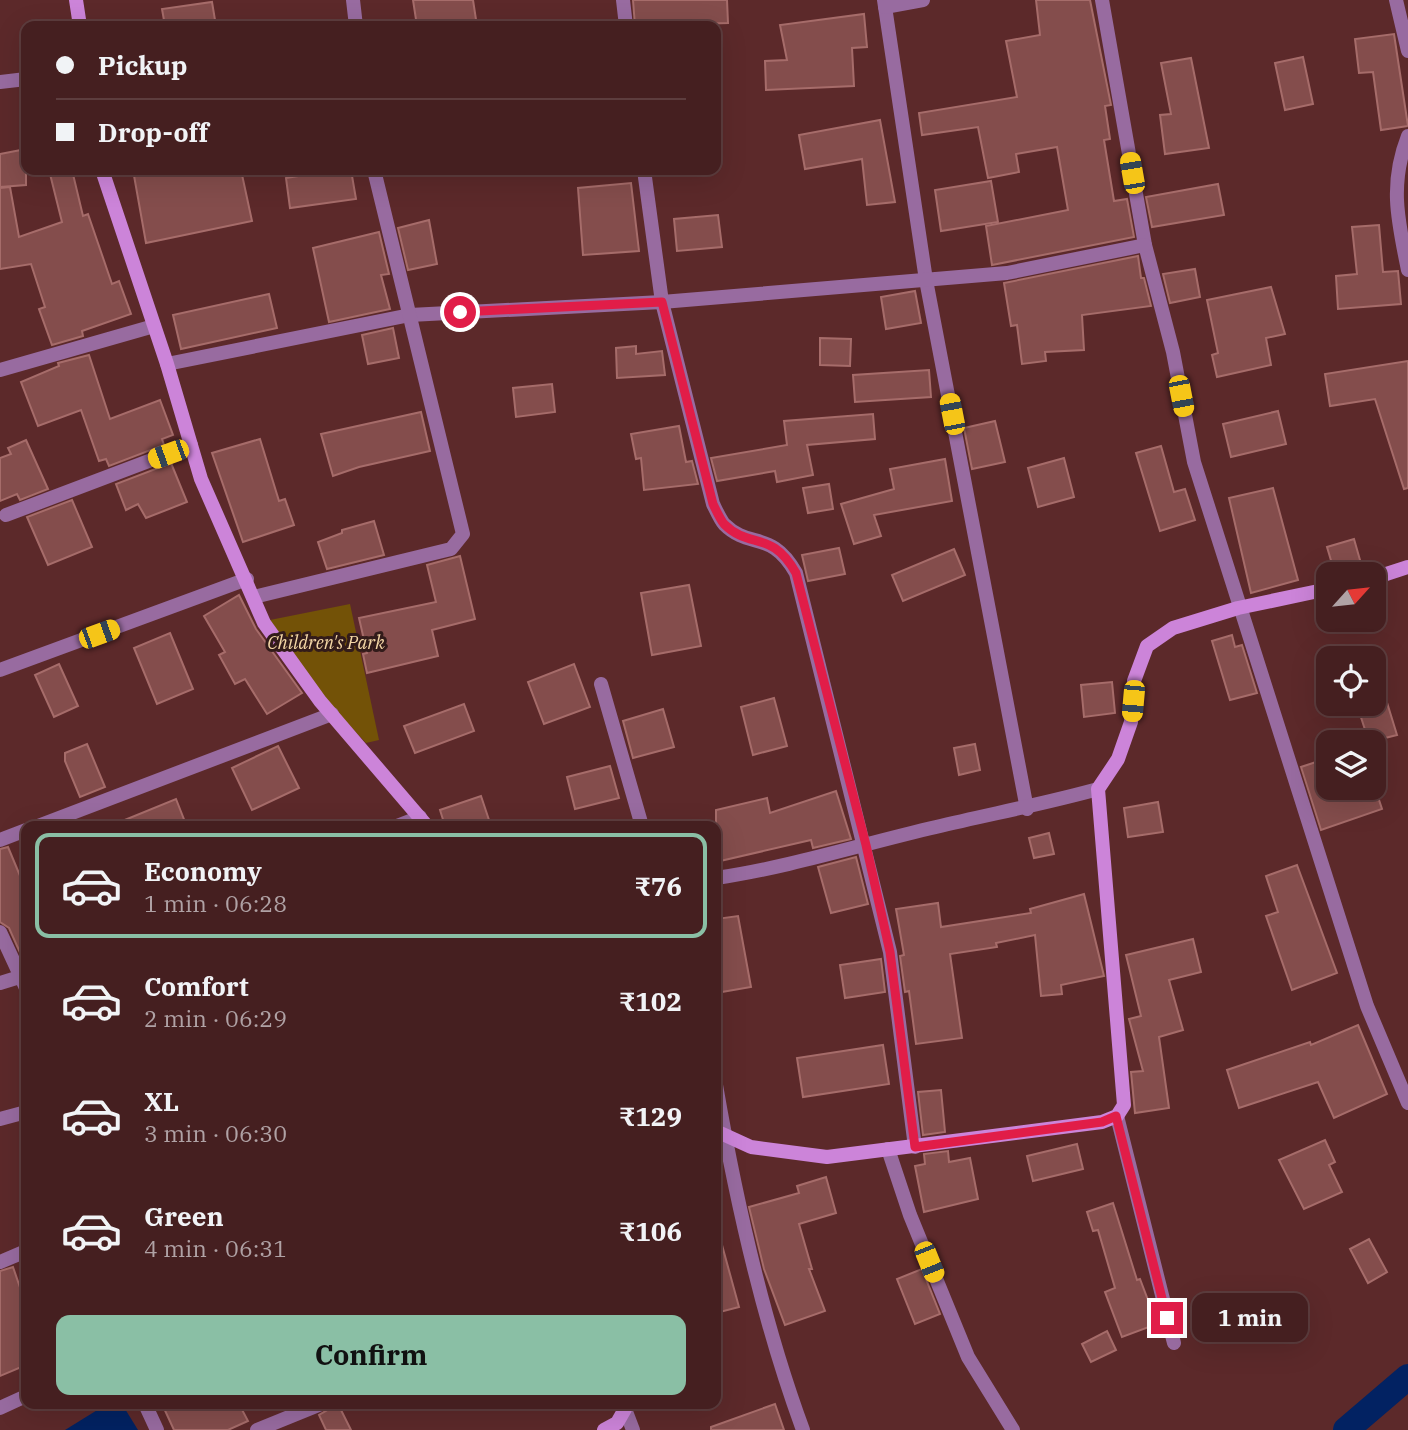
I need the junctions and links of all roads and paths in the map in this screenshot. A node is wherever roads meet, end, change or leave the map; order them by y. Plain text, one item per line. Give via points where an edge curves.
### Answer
1 (76, 0) edge
2 (353, 0) edge
3 (623, 0) edge
4 (923, 0) edge
5 (1102, 0) edge
6 (885, 3) edge
7 (1400, 3) edge
8 (79, 21) edge
9 (355, 21) edge
10 (625, 21) edge
11 (1408, 51) edge
12 (21, 80) edge
13 (0, 82) edge
14 (1408, 136) edge
15 (104, 175) edge
16 (375, 175) edge
17 (646, 175) edge
18 (1145, 245) junction
19 (1408, 270) edge
20 (926, 280) junction
21 (662, 302) junction
22 (410, 315) junction
23 (154, 326) junction
24 (167, 364) junction
25 (0, 370) edge
26 (191, 445) junction
27 (6, 515) dead end
28 (1408, 567) edge
29 (1386, 574) edge
30 (247, 579) junction
31 (1316, 592) edge
32 (254, 597) junction
33 (1238, 608) junction
34 (0, 670) edge
35 (601, 684) dead end
36 (332, 714) junction
37 (1098, 789) junction
38 (1027, 809) junction
39 (51, 821) edge
40 (423, 821) edge
41 (641, 821) edge
42 (21, 832) edge
43 (0, 840) edge
44 (866, 845) junction
45 (721, 877) edge
46 (0, 932) edge
47 (21, 972) edge
48 (21, 980) edge
49 (0, 983) edge
50 (1408, 1103) edge
51 (21, 1113) edge
52 (1116, 1116) junction
53 (0, 1119) edge
54 (721, 1132) edge
55 (721, 1136) edge
56 (915, 1147) junction
57 (888, 1149) junction
58 (21, 1253) edge
59 (0, 1262) edge
60 (1174, 1343) dead end
61 (21, 1398) edge
62 (0, 1408) edge
63 (148, 1409) edge
64 (309, 1409) edge
65 (623, 1409) edge
66 (625, 1409) edge
67 (158, 1430) edge
68 (257, 1430) edge
69 (604, 1430) edge
70 (633, 1430) edge
71 (803, 1430) edge
72 (1013, 1430) edge

1 - 8 street
2 - 9 street
3 - 10 street
4 - 6 street
5 - 18 street
6 - 20 street
7 - 11 street
12 - 13 street
14 - 19 street via 1398,161 1395,192
15 - 23 street
16 - 22 street
17 - 21 street
18 - 20 street via 1007,273
18 - 33 street via 1173,352 1194,463
20 - 21 street
20 - 38 street
21 - 22 street
21 - 44 street via 713,504 724,524 770,543 786,555 796,573
22 - 24 street
22 - 32 street via 463,534 459,543 451,549
23 - 24 street
23 - 25 street
24 - 26 street
26 - 27 street
26 - 30 street via 201,479
28 - 29 street
30 - 32 street
30 - 34 street
31 - 33 street
32 - 36 street via 264,624
33 - 37 street via 1173,628 1147,646 1135,681 1131,722 1118,759
33 - 50 street via 1367,1006
35 - 41 street
36 - 39 street
36 - 40 street
37 - 38 street
37 - 52 street via 1124,1105
38 - 44 street
42 - 43 street
44 - 45 street
44 - 56 street via 890,952
46 - 47 street
48 - 49 street
51 - 53 street
52 - 56 street via 1102,1122
52 - 60 street
54 - 57 street via 751,1147 827,1157
55 - 71 street via 780,1364
56 - 57 street
57 - 72 street via 968,1357
58 - 59 street
61 - 62 street
63 - 67 street
64 - 68 street
65 - 69 street via 617,1423
66 - 70 street

